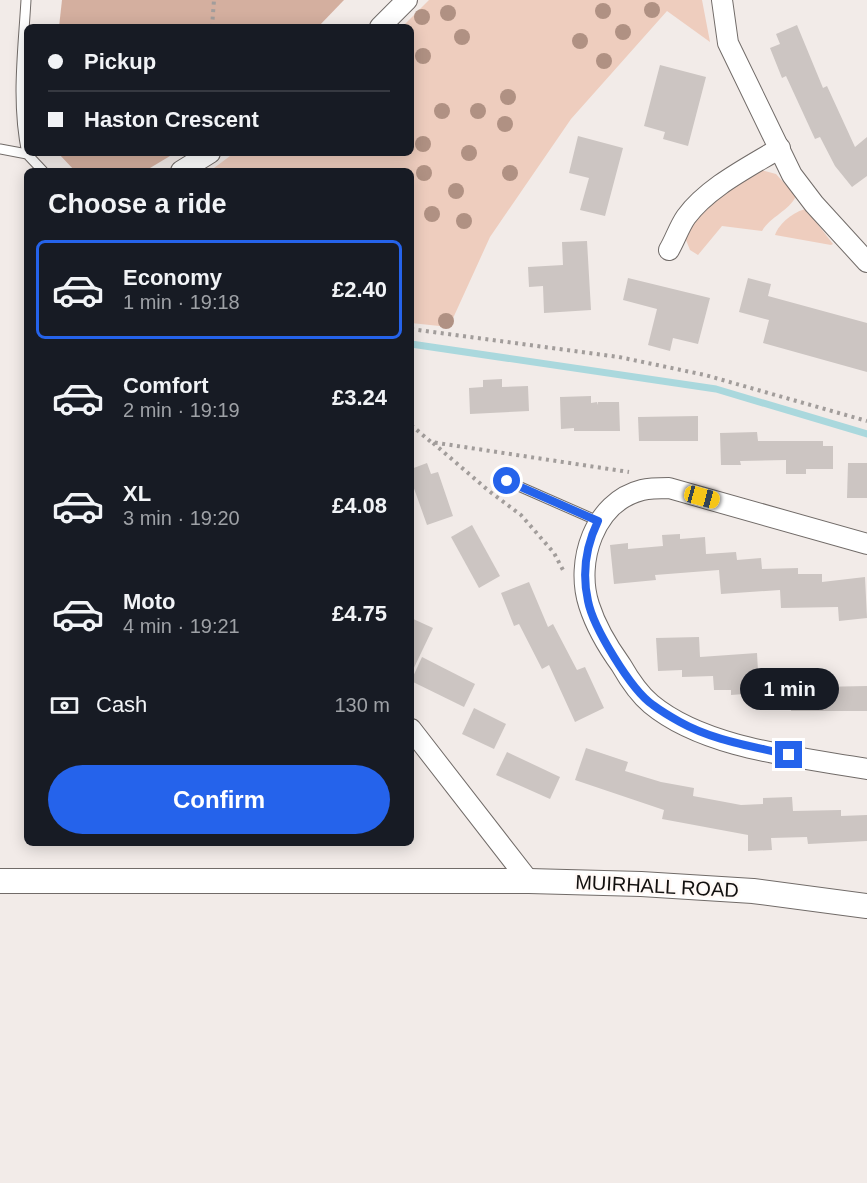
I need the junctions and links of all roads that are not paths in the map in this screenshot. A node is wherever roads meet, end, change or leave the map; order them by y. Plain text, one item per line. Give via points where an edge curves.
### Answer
1 (26, 0) edge
2 (407, 0) edge
3 (722, 0) edge
4 (24, 24) edge
5 (383, 24) edge
6 (24, 28) edge
7 (24, 139) edge
8 (780, 148) junction
9 (0, 149) edge
10 (24, 153) edge
11 (29, 156) edge
12 (205, 156) edge
13 (40, 168) edge
14 (186, 168) edge
15 (669, 250) dead end
16 (867, 262) edge
17 (507, 481) dead end
18 (598, 521) junction
19 (867, 544) edge
20 (414, 733) edge
21 (867, 769) edge
22 (0, 881) edge
23 (529, 881) junction
24 (867, 906) edge

1 - 4 lane
2 - 5 street
3 - 8 street via 728,43
6 - 7 lane via 19,98
8 - 15 street via 708,196 687,217
8 - 16 street via 792,175 811,201
9 - 10 lane
11 - 13 lane
12 - 14 street
17 - 18 lane
18 - 19 street via 632,493 669,488
18 - 21 street via 586,555 587,598 607,644 651,704 681,723 729,742
20 - 23 street
22 - 23 street, MUIRHALL ROAD
23 - 24 street, MUIRHALL ROAD via 753,891

